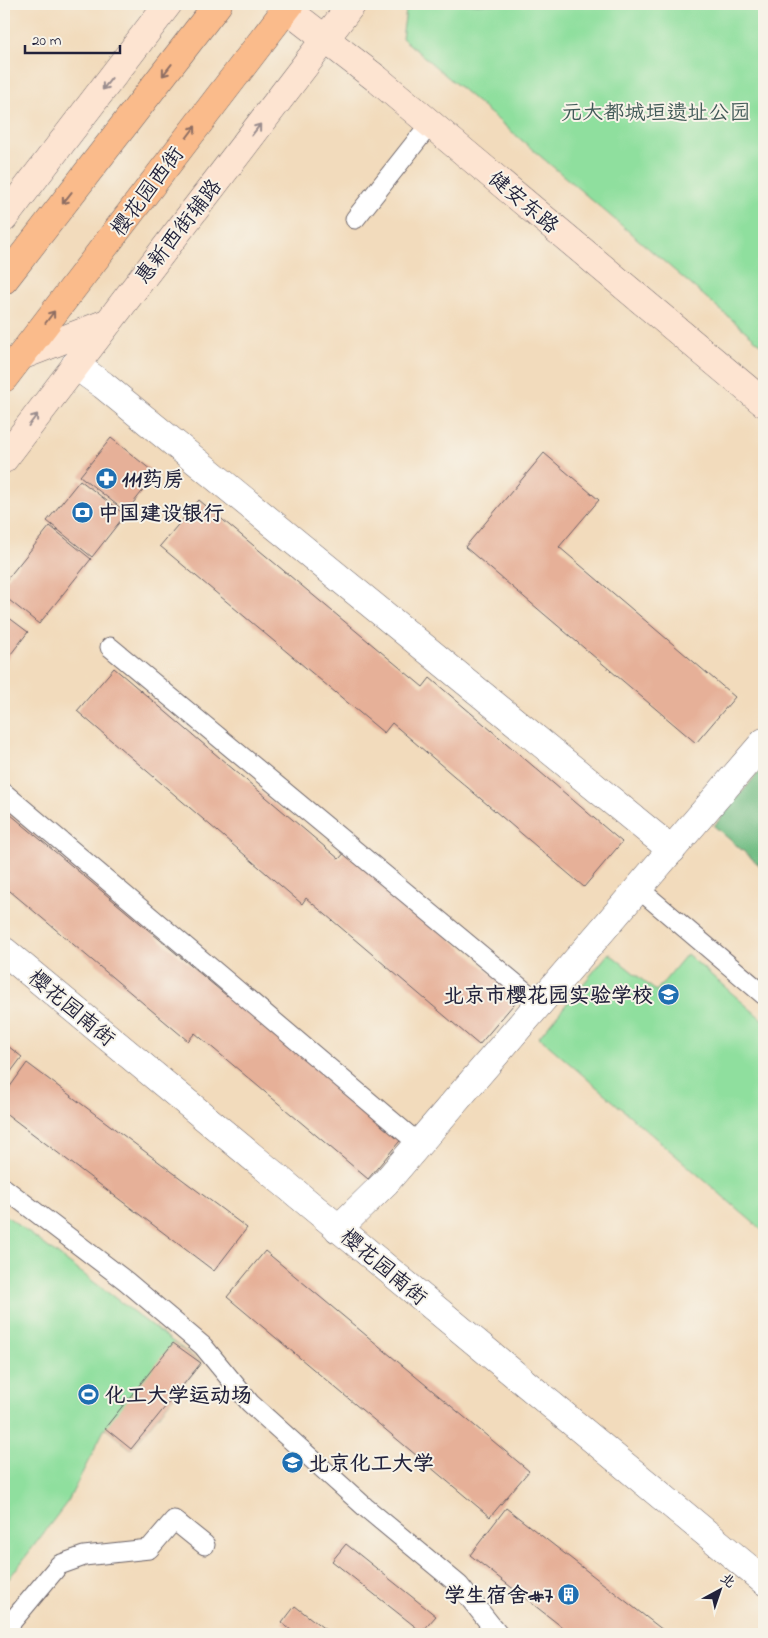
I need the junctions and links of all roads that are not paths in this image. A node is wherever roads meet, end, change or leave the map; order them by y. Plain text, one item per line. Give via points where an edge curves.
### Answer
1 (168, 4) edge
2 (218, 4) edge
3 (352, 4) edge
4 (285, 5) edge
5 (326, 39) junction
6 (430, 124) junction
7 (4, 218) edge
8 (355, 219) dead end
9 (4, 280) edge
10 (109, 322) junction
11 (21, 356) junction
12 (76, 365) junction
13 (4, 378) edge
14 (764, 403) edge
15 (4, 458) edge
16 (110, 647) dead end
17 (764, 742) edge
18 (4, 793) edge
19 (672, 850) junction
20 (640, 889) junction
21 (4, 951) edge
22 (764, 995) edge
23 (540, 1004) junction
24 (420, 1144) junction
25 (4, 1188) edge
26 (338, 1229) junction
27 (205, 1545) dead end
28 (764, 1581) edge
29 (4, 1631) edge
30 (498, 1634) edge

1 -> 7 street
2 -> 9 main road
3 - 5 street, 惠新西街辅路
4 - 5 street, 健安东路
11 -> 4 main road, 樱花园西街
5 - 6 street, 健安东路
10 -> 5 street, 惠新西街辅路
6 - 8 lane
6 - 14 street, 健安东路
10 - 11 street
10 - 12 street, 惠新西街辅路
11 - 13 main road, 樱花园西街
15 -> 12 street, 惠新西街辅路
12 - 19 street
16 - 23 lane
17 - 19 street
18 - 24 lane
19 - 20 street
20 - 22 lane
20 - 23 street
21 - 26 street, 樱花园南街
23 - 24 street
24 - 26 street via 385,1184
25 - 30 lane via 126,1281 203,1346 250,1403 365,1508 459,1585
26 - 28 street, 樱花园南街
27 - 29 lane via 174,1520 149,1549 84,1556 59,1565

